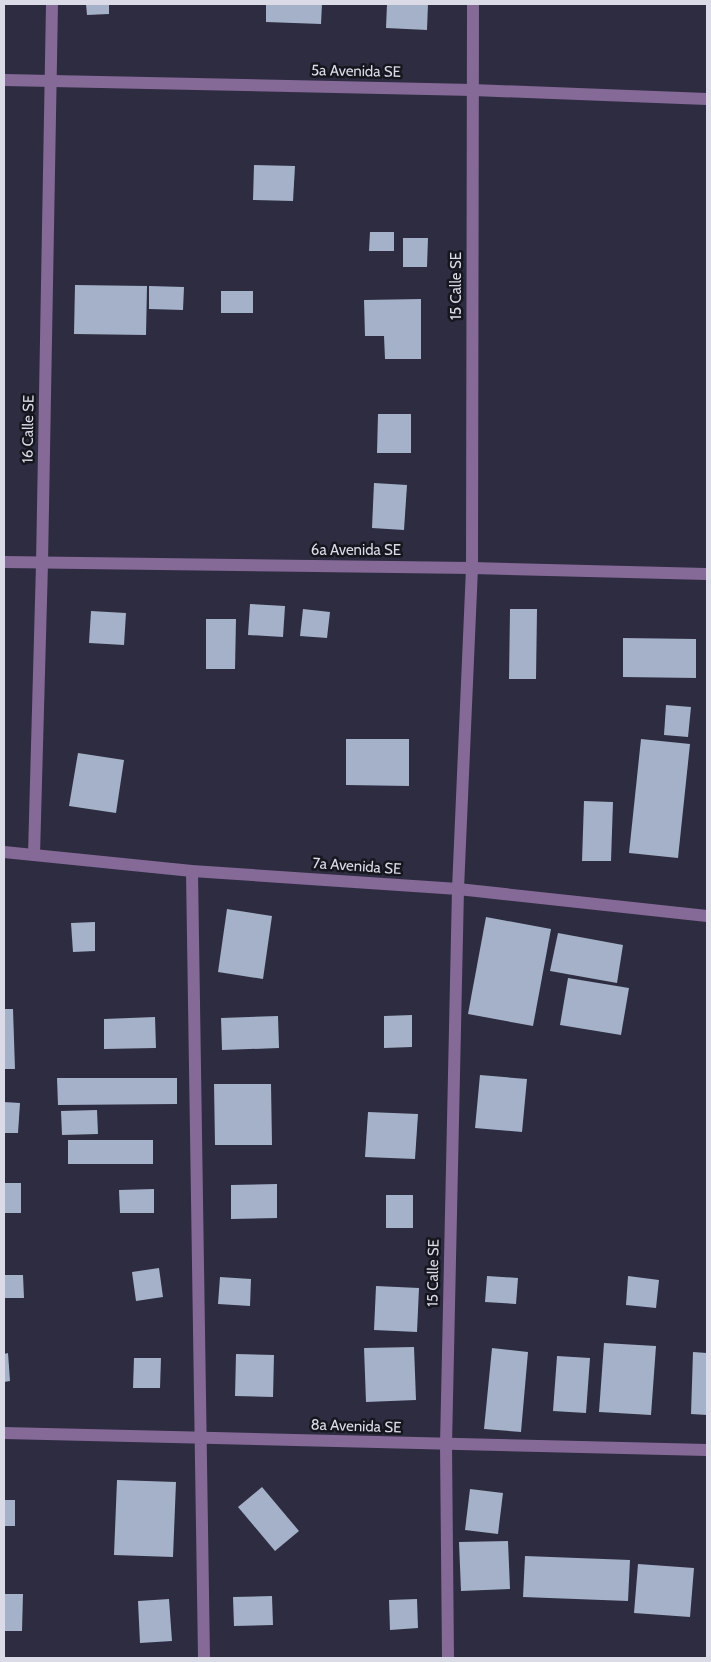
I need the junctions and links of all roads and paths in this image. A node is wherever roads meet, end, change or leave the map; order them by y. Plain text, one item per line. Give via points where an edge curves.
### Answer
1 (52, 4) edge
2 (473, 4) edge
3 (4, 80) edge
4 (50, 82) junction
5 (473, 90) junction
6 (707, 99) edge
7 (4, 562) edge
8 (42, 564) junction
9 (472, 568) junction
10 (707, 574) edge
11 (4, 852) edge
12 (34, 855) junction
13 (192, 871) junction
14 (458, 889) junction
15 (707, 916) edge
16 (4, 1433) edge
17 (201, 1438) junction
18 (446, 1445) junction
19 (707, 1450) edge
20 (204, 1658) edge
21 (448, 1658) edge

1 - 4 street, 16 Calle SE
2 - 5 street, 15 Calle SE
3 - 4 street, 5a Avenida SE
4 - 5 street, 5a Avenida SE
4 - 8 street, 16 Calle SE
5 - 6 street, 5a Avenida SE
5 - 9 street, 15 Calle SE
7 - 8 street, 6a Avenida SE
8 - 9 street, 6a Avenida SE
8 - 12 street, 16 Calle SE
9 - 10 street, 6a Avenida SE
9 - 14 street, 15 Calle SE
11 - 12 street, 7a Avenida SE
12 - 13 street, 7a Avenida SE
13 - 14 street, 7a Avenida SE
13 - 17 street
14 - 15 street, 7a Avenida SE
14 - 18 street, 15 Calle SE
16 - 17 street, 8a Avenida SE
17 - 18 street, 8a Avenida SE
17 - 20 street
18 - 19 street, 8a Avenida SE
18 - 21 street, 15 Calle SE

